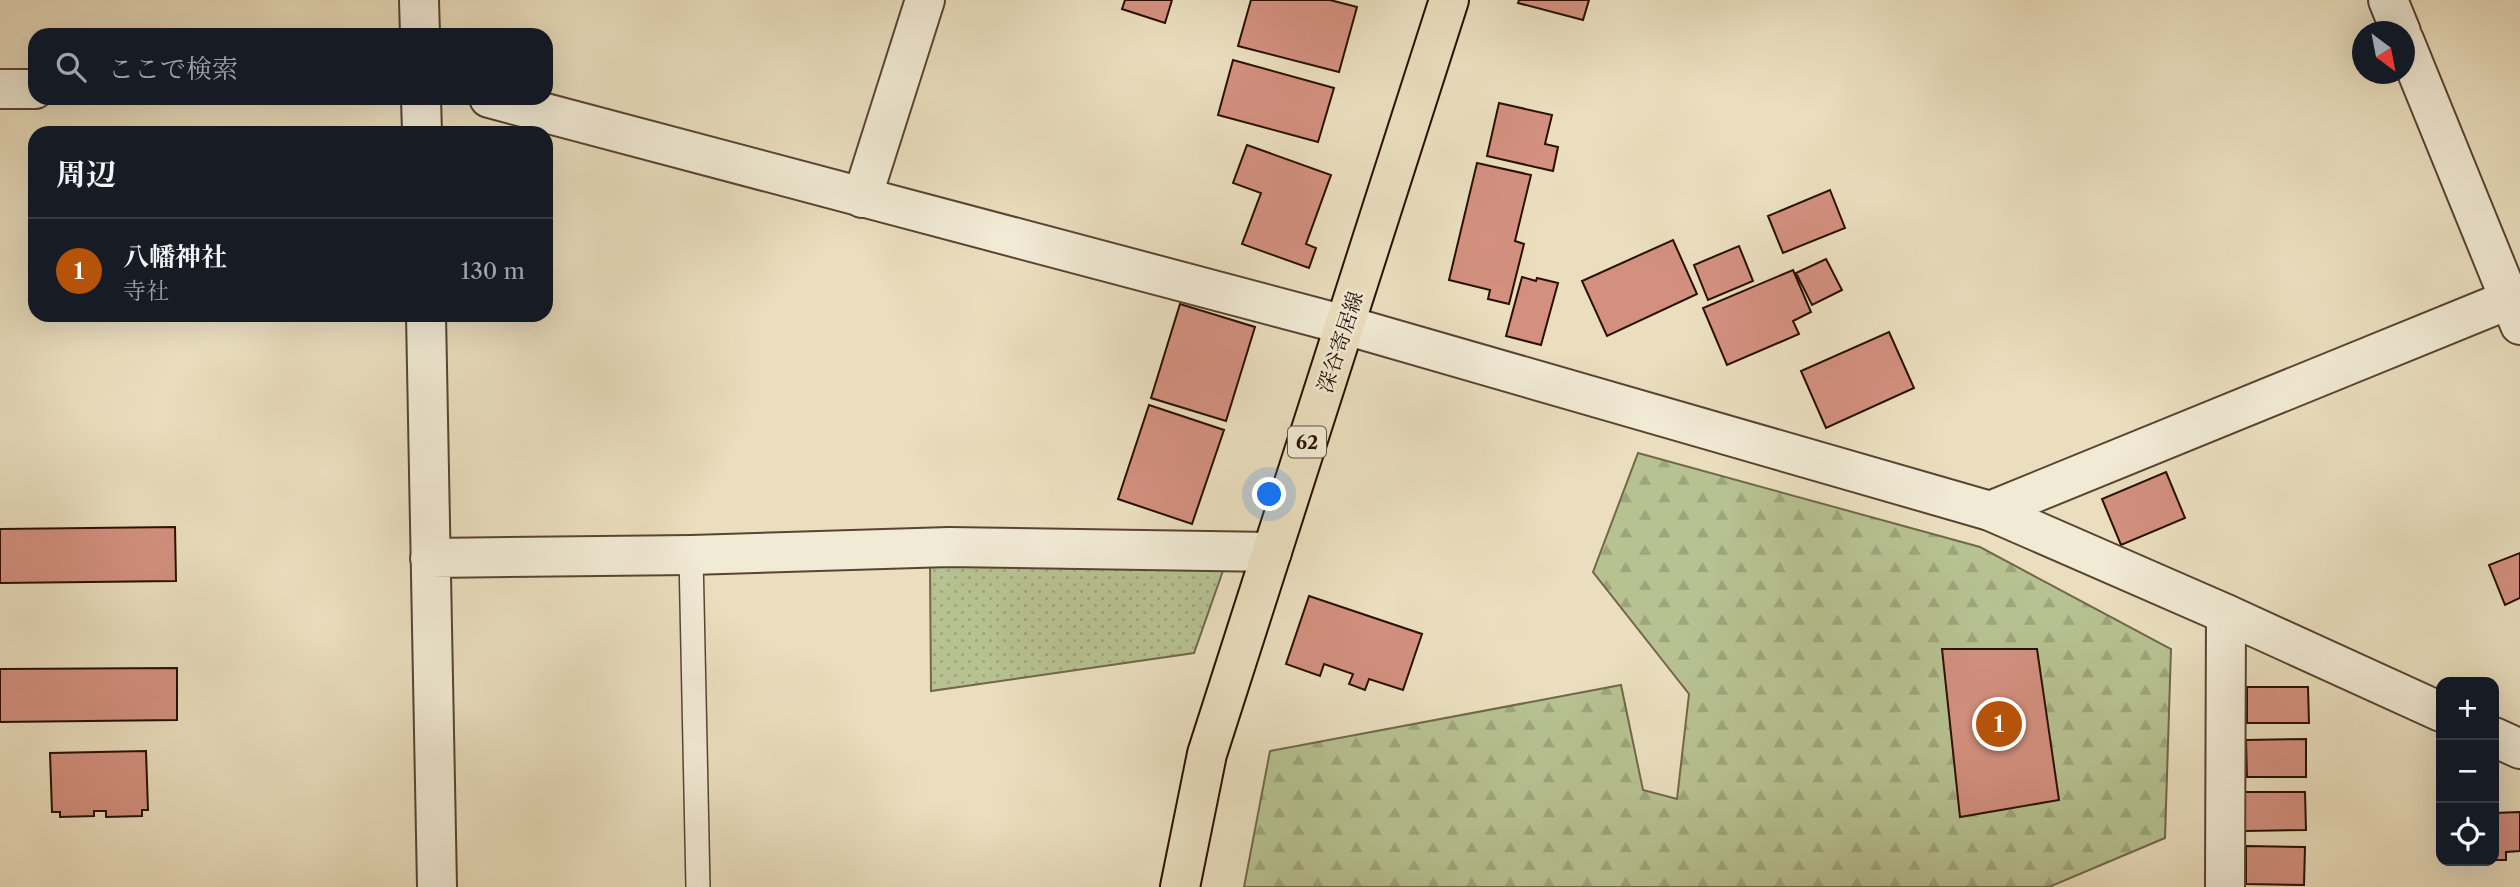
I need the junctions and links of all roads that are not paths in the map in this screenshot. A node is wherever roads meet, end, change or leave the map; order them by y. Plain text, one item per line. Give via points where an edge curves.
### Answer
1 (419, 0) edge
2 (925, 0) edge
3 (1449, 0) edge
4 (2388, 0) edge
5 (2397, 21) edge
6 (420, 28) edge
7 (2415, 66) edge
8 (0, 89) edge
9 (28, 89) edge
10 (421, 105) edge
11 (518, 105) edge
12 (422, 126) edge
13 (862, 198) junction
14 (2516, 307) edge
15 (426, 322) edge
16 (1345, 325) junction
17 (1990, 511) junction
18 (1272, 552) junction
19 (691, 555) junction
20 (430, 558) junction
21 (2226, 614) junction
22 (2436, 710) edge
23 (2499, 739) edge
24 (2520, 749) edge
25 (437, 887) edge
26 (698, 887) edge
27 (1181, 887) edge
28 (2225, 887) edge

1 - 6 street
2 - 13 street
3 - 16 main road, 深谷寄居線 / 62
4 - 5 street
7 - 14 street
8 - 9 street
10 - 12 street
11 - 13 street
13 - 16 street
14 - 17 street
15 - 20 street
16 - 17 street
16 - 18 main road, 深谷寄居線 / 62
17 - 21 street
18 - 19 street via 949,547
18 - 27 main road, 深谷寄居線 / 62 via 1208,754
19 - 20 street
19 - 26 lane
20 - 25 street
21 - 22 street
21 - 28 street
23 - 24 street

